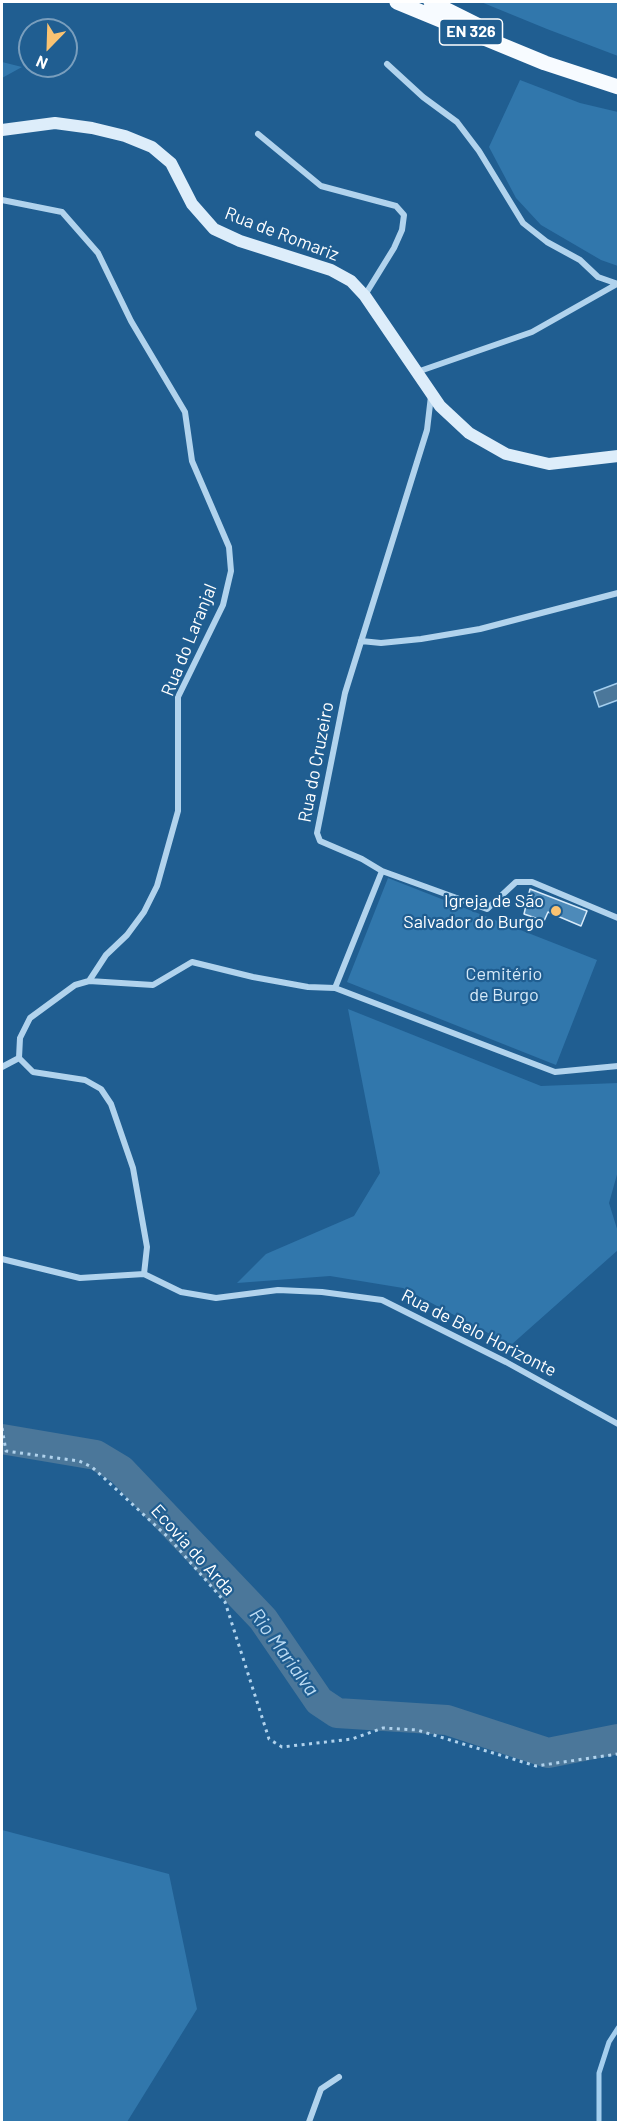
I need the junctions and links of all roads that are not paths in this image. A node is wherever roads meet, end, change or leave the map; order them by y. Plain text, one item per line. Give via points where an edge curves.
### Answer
1 (397, 2) edge
2 (431, 2) edge
3 (545, 63) junction
4 (387, 64) dead end
5 (618, 87) edge
6 (2, 130) edge
7 (258, 134) dead end
8 (2, 200) edge
9 (618, 284) edge
10 (364, 296) junction
11 (417, 372) junction
12 (432, 394) junction
13 (618, 456) edge
14 (618, 593) edge
15 (361, 641) junction
16 (382, 871) junction
17 (618, 918) edge
18 (89, 981) junction
19 (335, 988) junction
20 (19, 1058) junction
21 (618, 1065) edge
22 (2, 1067) edge
23 (2, 1259) edge
24 (144, 1274) junction
25 (618, 1424) edge
26 (339, 2077) dead end
27 (309, 2122) edge

1 - 3 main road, EN 326
2 - 3 main road
3 - 5 main road, EN 326
4 - 9 street via 457,122 523,222 547,242 580,260 598,277
6 - 10 main road, Rua de Romariz via 64,124 125,136 152,147 171,163 192,204 214,229 331,270 351,281
7 - 10 street via 321,186 396,206 404,215 394,248
8 - 18 street, Rua do Laranjal via 62,212 98,253 131,321 185,412 192,461 229,547 231,571 223,605 178,697 178,811 157,886 127,936 106,955
9 - 11 street via 532,332
10 - 11 main road, Rua de Romariz
11 - 12 main road, Rua de Romariz
12 - 13 main road, Rua de Romariz via 469,433 506,454 549,464
12 - 15 street, Rua do Cruzeiro via 427,430
14 - 15 street via 480,629 421,639
15 - 16 street, Rua do Cruzeiro via 345,693 317,833 320,841
16 - 17 street, Rua do Cruzeiro via 487,909 516,882 532,882
16 - 19 street
18 - 19 street via 153,985 192,962 308,987
18 - 20 street via 75,985 30,1018 20,1038
19 - 21 street via 555,1072
20 - 22 street
20 - 24 street via 33,1072 85,1080 100,1089 111,1104 133,1167 147,1247
23 - 24 street, Rua de Belo Horizonte via 80,1278
24 - 25 street, Rua de Belo Horizonte via 182,1292 216,1298 278,1290 382,1300
26 - 27 street via 321,2089

